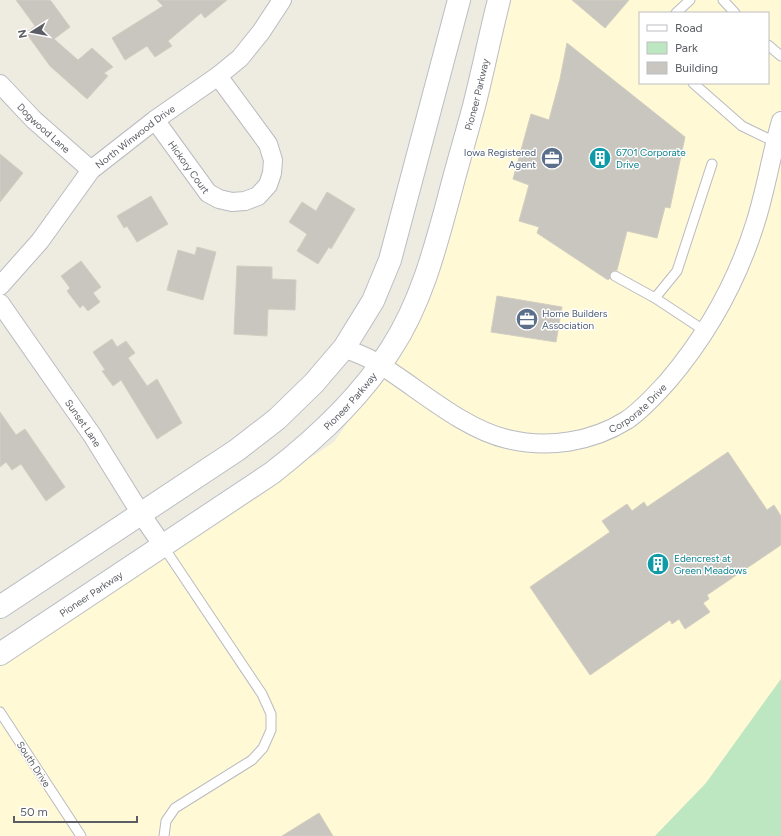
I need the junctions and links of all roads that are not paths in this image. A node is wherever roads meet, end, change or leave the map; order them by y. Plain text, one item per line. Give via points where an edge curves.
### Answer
1 (282, 0) edge
2 (459, 0) edge
3 (499, 0) edge
4 (690, 0) edge
5 (723, 0) edge
6 (677, 12) edge
7 (734, 12) edge
8 (769, 46) edge
9 (781, 56) edge
10 (218, 76) junction
11 (0, 84) edge
12 (694, 84) edge
13 (155, 120) junction
14 (781, 121) edge
15 (775, 142) junction
16 (712, 164) dead end
17 (91, 170) junction
18 (614, 276) dead end
19 (0, 286) edge
20 (654, 298) junction
21 (0, 303) edge
22 (705, 331) junction
23 (344, 348) junction
24 (380, 365) junction
25 (141, 514) junction
26 (163, 546) junction
27 (0, 607) edge
28 (0, 654) edge
29 (0, 712) edge
30 (80, 836) edge
31 (164, 836) edge

1 - 10 street, North Winwood Drive via 240,58
2 - 23 street via 390,260 373,301
3 - 24 street, Pioneer Parkway via 474,106 431,262 409,317
4 - 6 lane
5 - 7 lane
8 - 9 lane
10 - 13 street, North Winwood Drive
10 - 13 street, Hickory Court via 268,144 273,160 272,173 268,185 258,196 232,202 208,193
11 - 17 street, Dogwood Lane via 34,120
12 - 15 lane via 742,126
13 - 17 street, North Winwood Drive
14 - 15 street, Corporate Drive
15 - 22 street, Corporate Drive via 755,223 742,260 725,297
16 - 20 lane via 677,271
17 - 19 street, North Winwood Drive via 40,242
18 - 20 lane
20 - 22 lane
21 - 25 street, Sunset Lane via 92,436
22 - 24 street, Corporate Drive via 654,397 628,419 582,440 557,444 531,444 483,431
23 - 24 street, Corporate Drive
23 - 25 street via 314,383 277,418 237,450
24 - 26 street, Pioneer Parkway via 346,406 297,453 272,473
25 - 26 street, Sunset Lane
25 - 27 street
26 - 28 street, Pioneer Parkway
26 - 31 lane via 262,694 271,714 271,730 263,748 252,760 175,808 166,821
29 - 30 lane, South Drive

